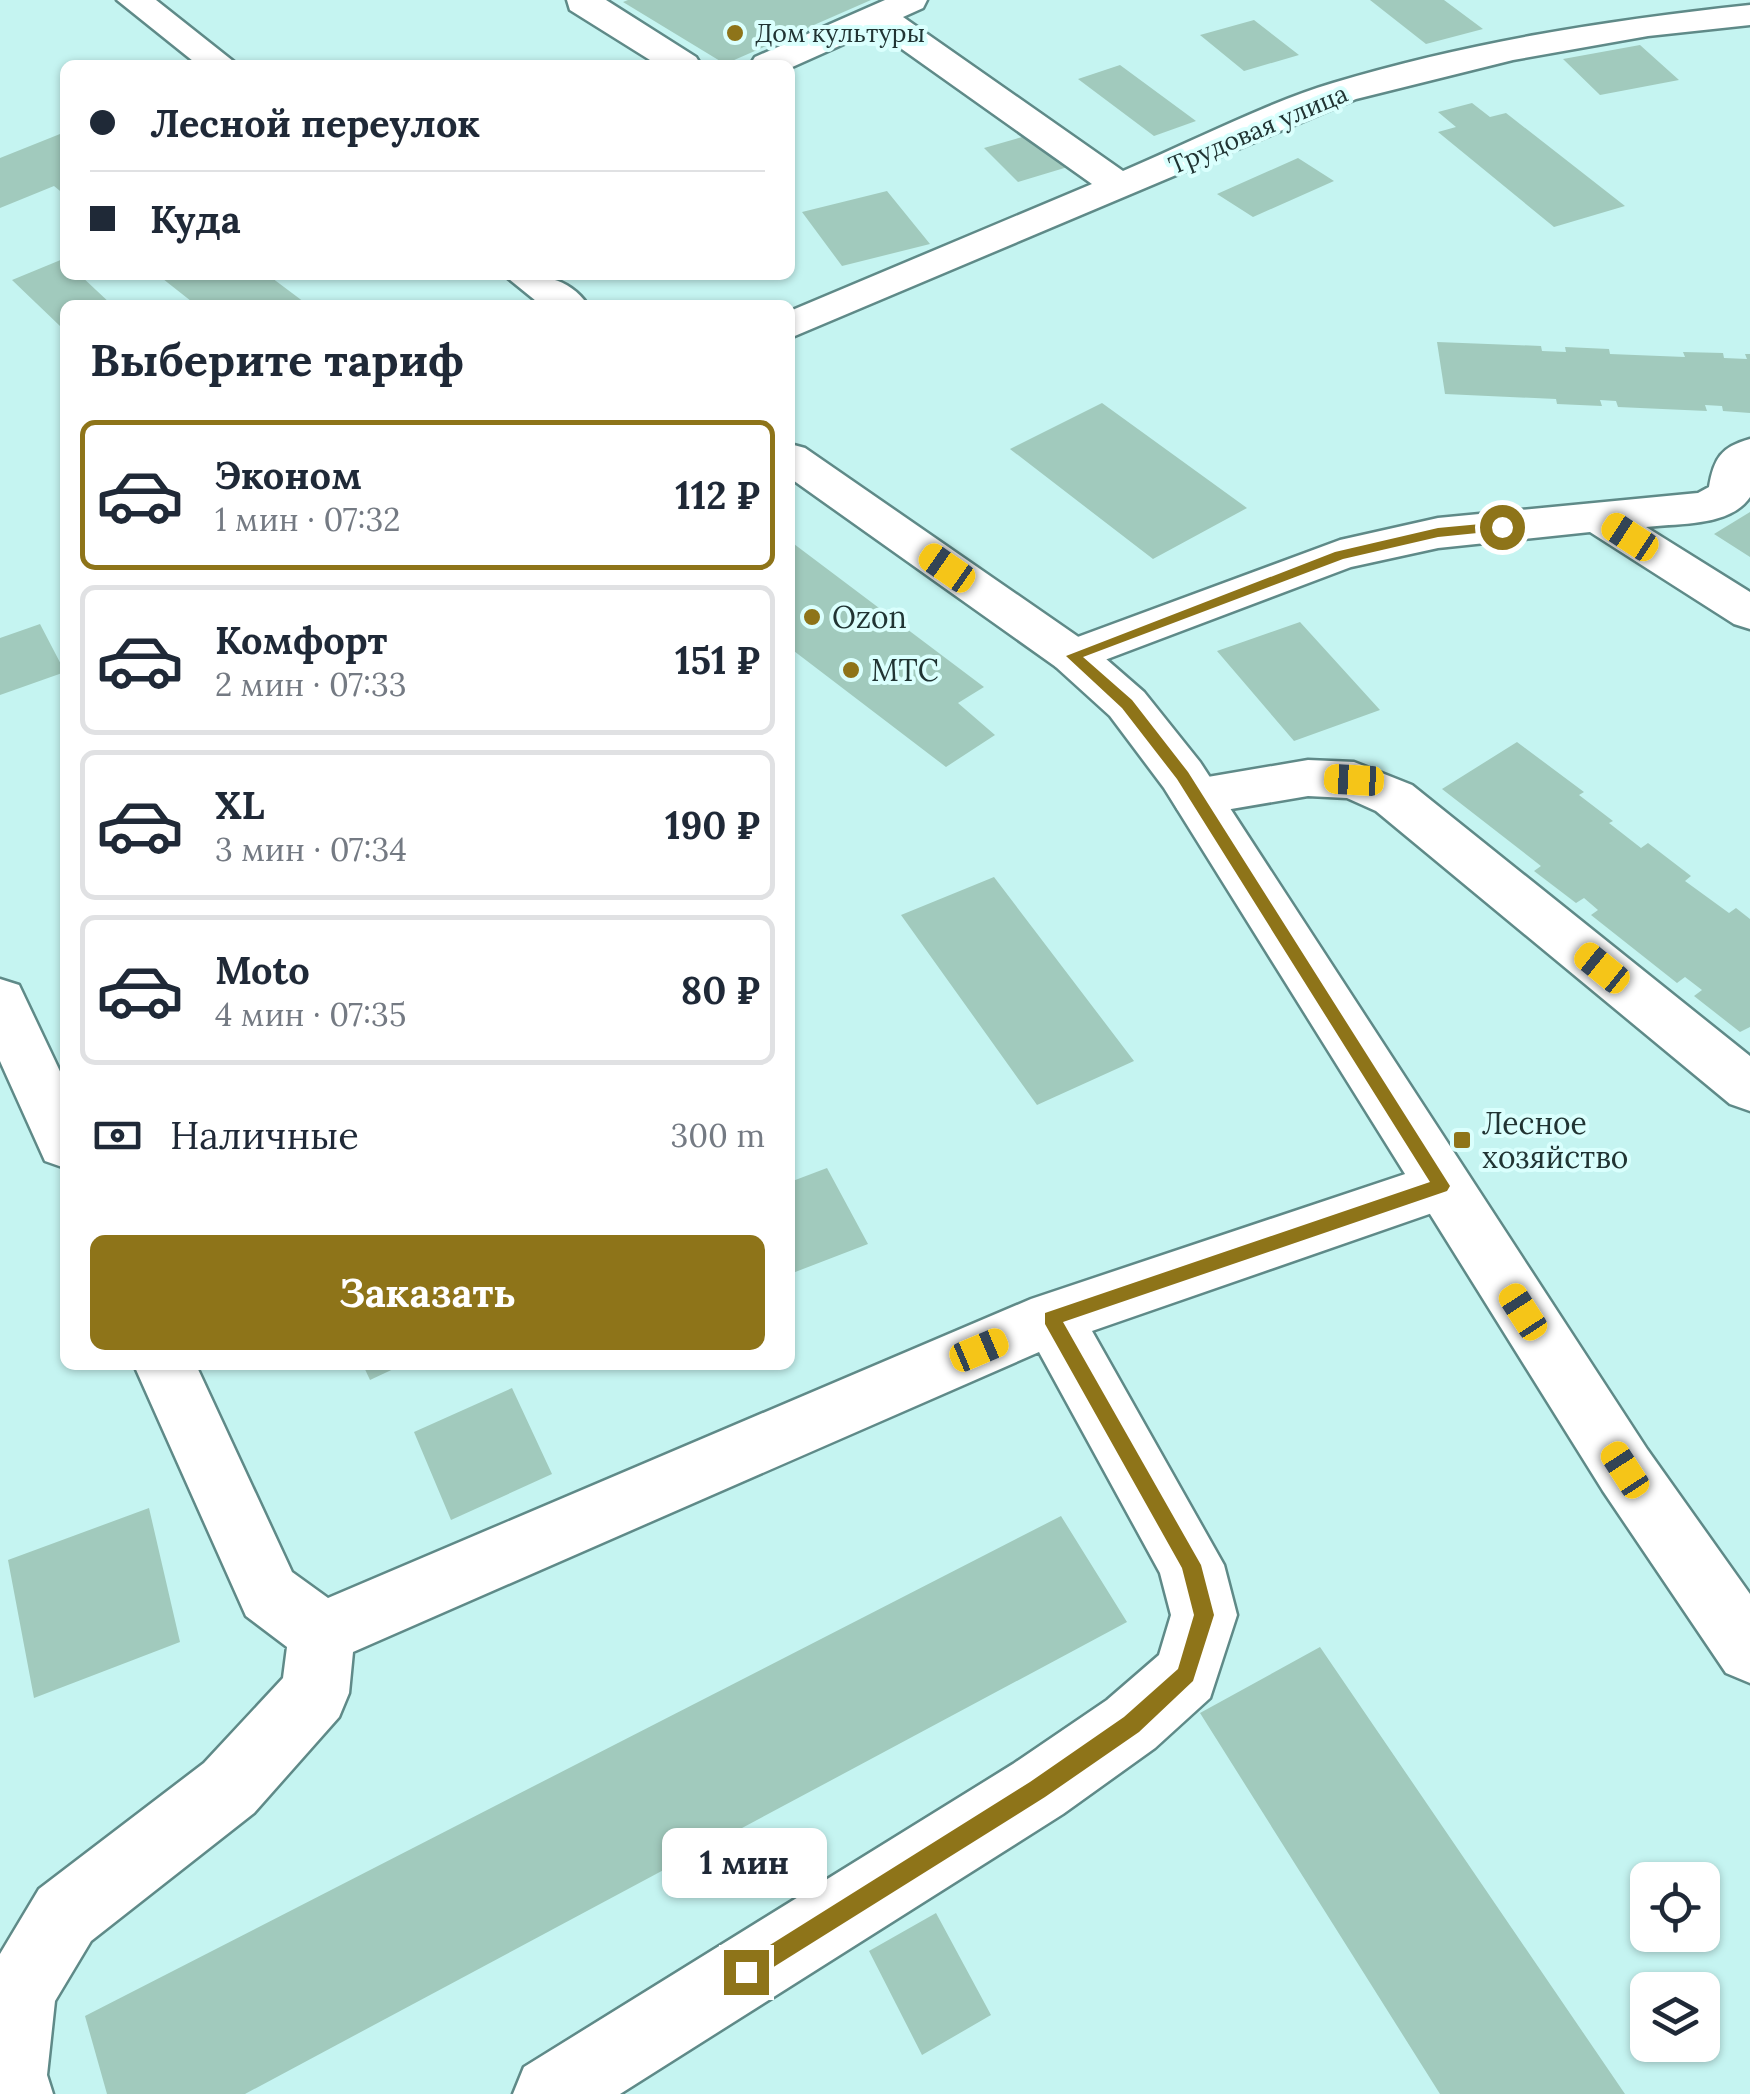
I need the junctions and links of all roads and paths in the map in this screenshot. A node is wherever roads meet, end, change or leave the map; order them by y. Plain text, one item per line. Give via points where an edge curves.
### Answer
1 (134, 0) edge
2 (590, 0) edge
3 (914, 0) edge
4 (1635, 13) edge
5 (1750, 15) edge
6 (878, 16) junction
7 (213, 60) edge
8 (674, 60) edge
9 (779, 60) edge
10 (1121, 187) junction
11 (531, 280) edge
12 (561, 300) edge
13 (795, 324) edge
14 (1750, 452) edge
15 (795, 461) edge
16 (1600, 518) junction
17 (1750, 613) edge
18 (1073, 656) junction
19 (1196, 797) junction
20 (0, 1000) edge
21 (1750, 1088) edge
22 (60, 1133) edge
23 (1441, 1186) junction
24 (1052, 1318) junction
25 (167, 1370) edge
26 (322, 1633) junction
27 (1750, 1650) edge
28 (10, 1997) edge
29 (16, 2094) edge
30 (551, 2094) edge

1 - 7 street
2 - 8 street via 582,3
3 - 6 street
4 - 5 street, Трудовая улица
4 - 10 street, Трудовая улица via 1344,91
6 - 9 street
6 - 10 street
10 - 13 street, Трудовая улица
11 - 12 street
14 - 16 street via 1735,462 1730,494 1708,506
15 - 18 street
16 - 17 street
16 - 18 street via 1438,533 1340,555
18 - 19 street via 1127,704
19 - 21 street via 1308,778 1354,780 1394,798
19 - 23 street
20 - 22 street
23 - 24 street
23 - 27 street
24 - 26 street
24 - 30 street via 1191,1565 1204,1615 1186,1674 1132,1724 1038,1790
25 - 26 street via 269,1594
26 - 28 street via 315,1693 229,1788 66,1915
28 - 29 street

